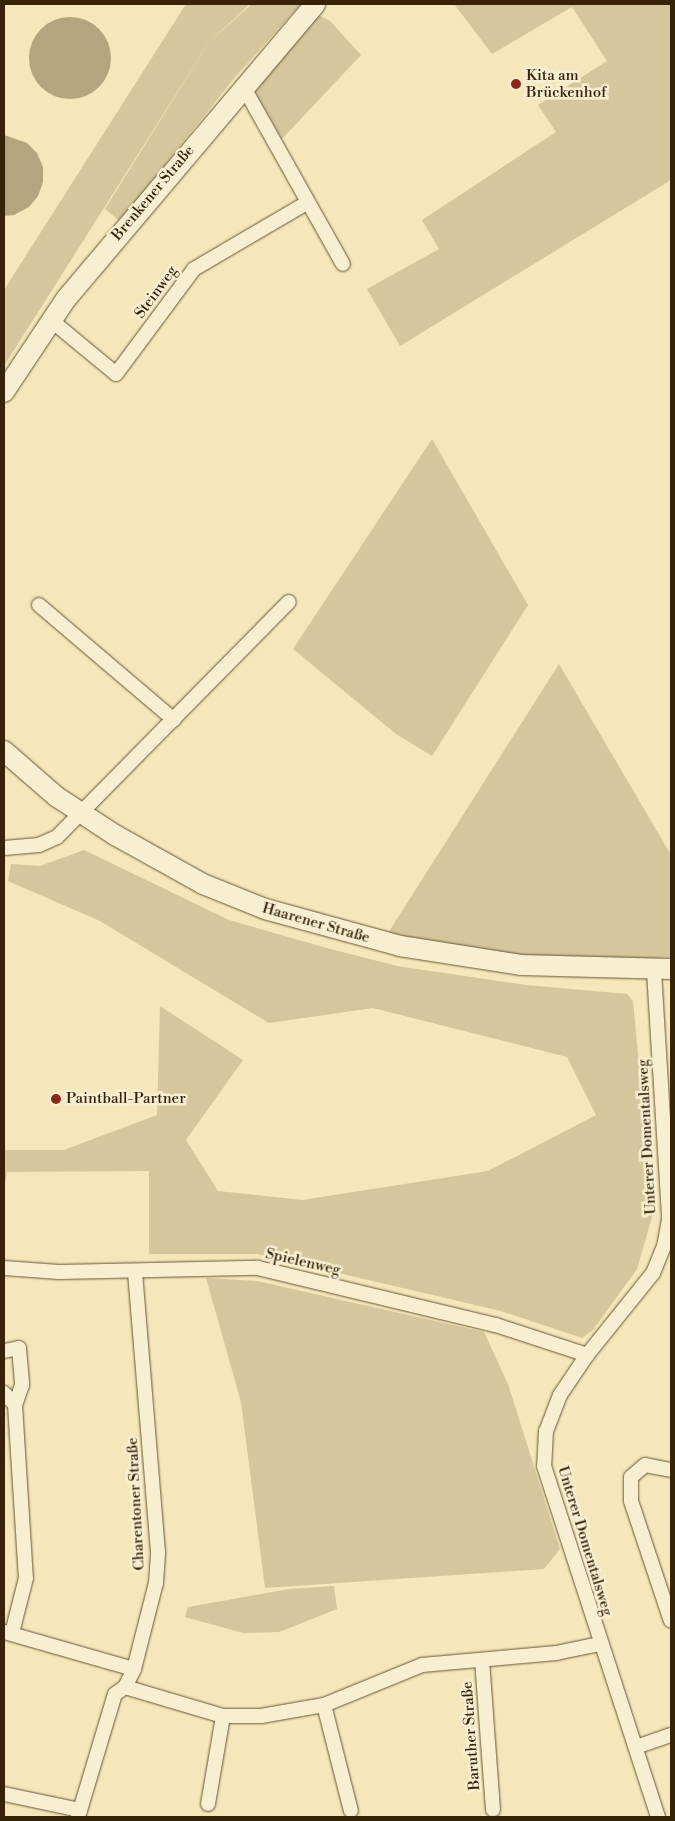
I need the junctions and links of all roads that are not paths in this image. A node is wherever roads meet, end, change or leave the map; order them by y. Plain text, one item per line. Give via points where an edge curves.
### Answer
1 (315, 4) edge
2 (243, 86) junction
3 (308, 202) junction
4 (343, 264) dead end
5 (52, 322) junction
6 (4, 392) edge
7 (289, 602) dead end
8 (39, 605) dead end
9 (174, 720) junction
10 (4, 751) edge
11 (81, 814) junction
12 (4, 848) edge
13 (663, 970) edge
14 (4, 1268) edge
15 (135, 1271) junction
16 (4, 1351) edge
17 (587, 1355) junction
18 (4, 1393) edge
19 (15, 1405) junction
20 (671, 1470) edge
21 (671, 1622) edge
22 (8, 1633) edge
23 (600, 1644) junction
24 (482, 1660) junction
25 (134, 1669) junction
26 (124, 1688) junction
27 (324, 1705) junction
28 (223, 1716) junction
29 (671, 1735) edge
30 (636, 1747) junction
31 (4, 1794) edge
32 (208, 1804) dead end
33 (492, 1810) dead end
34 (351, 1811) dead end
35 (79, 1814) edge
36 (658, 1817) edge

1 - 2 main road, Brenkener Straße
2 - 3 street
2 - 5 main road, Brenkener Straße via 140,209
3 - 4 street
3 - 5 street, Steinweg via 194,269 116,374
5 - 6 main road, Brenkener Straße
7 - 9 street
8 - 9 street
9 - 11 street
10 - 11 main road, Haarener Straße via 37,782
11 - 12 street via 57,837 39,845
11 - 13 main road, Haarener Straße via 158,861 219,891 325,928 400,946 521,964
13 - 17 street, Unterer Domentalsweg via 669,1219 664,1246 653,1273
14 - 15 street, Spielenweg
15 - 17 street, Spielenweg via 258,1268 496,1325
15 - 25 street, Charentoner Straße via 158,1552 156,1583
16 - 19 street via 19,1348 22,1385
17 - 23 street, Unterer Domentalsweg via 560,1395 546,1430 544,1466
18 - 19 street
19 - 22 street via 26,1578
20 - 21 street via 645,1466 631,1477 631,1501
22 - 25 street
23 - 24 street, Baruther Straße via 556,1653
23 - 30 street, Unterer Domentalsweg
24 - 27 street, Baruther Straße via 422,1665
24 - 33 street, Baruther Straße
25 - 26 street, Charentoner Straße
26 - 28 street, Baruther Straße
26 - 35 street, Charentoner Straße via 115,1694
27 - 28 street, Baruther Straße via 261,1716
27 - 34 street
28 - 32 street
29 - 30 street
30 - 36 street, Unterer Domentalsweg
31 - 35 street, Charentoner Straße

